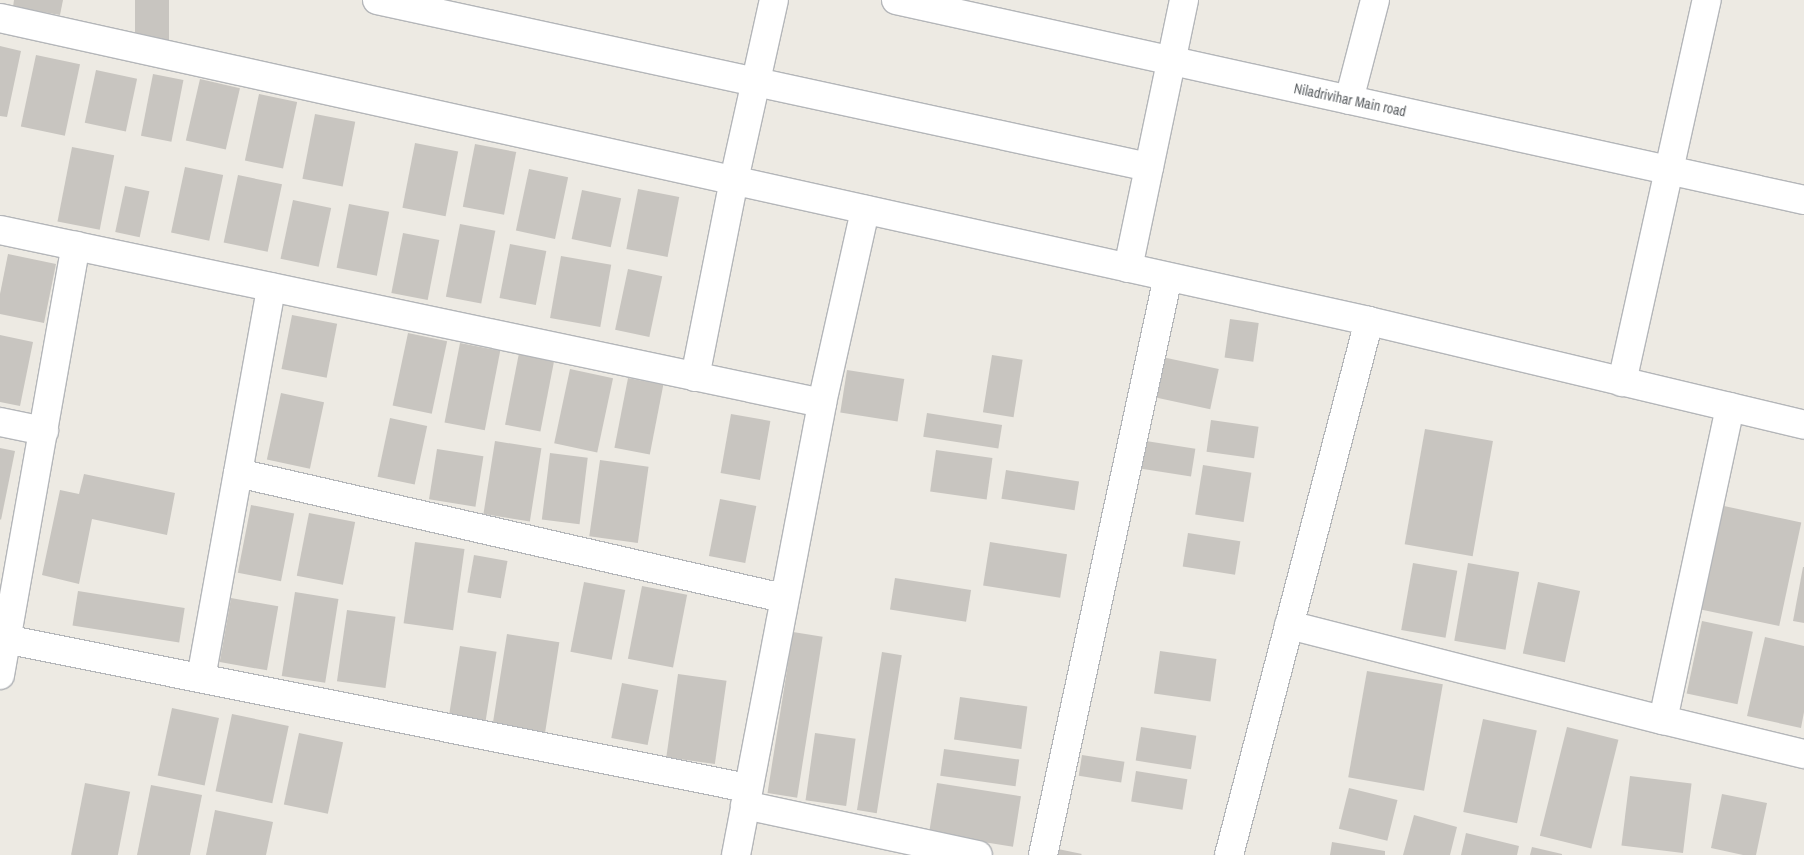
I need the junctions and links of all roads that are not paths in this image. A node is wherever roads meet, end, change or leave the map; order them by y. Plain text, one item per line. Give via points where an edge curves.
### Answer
1 (377, 0) edge
2 (774, 0) edge
3 (896, 0) edge
4 (1184, 0) edge
5 (1374, 0) edge
6 (1707, 0) edge
7 (0, 18) edge
8 (1171, 61) junction
9 (756, 82) junction
10 (1348, 100) junction
11 (1149, 168) junction
12 (1669, 171) junction
13 (734, 180) junction
14 (1804, 200) edge
15 (865, 210) junction
16 (0, 230) edge
17 (76, 246) junction
18 (1128, 268) junction
19 (1168, 277) junction
20 (271, 287) junction
21 (1369, 321) junction
22 (695, 377) junction
23 (1622, 382) junction
24 (822, 403) junction
25 (1730, 407) junction
26 (0, 422) edge
27 (1804, 424) edge
28 (44, 431) junction
29 (238, 473) junction
30 (783, 598) junction
31 (1289, 625) junction
32 (3, 639) edge
33 (0, 675) edge
34 (201, 678) junction
35 (1662, 720) junction
36 (1804, 754) edge
37 (746, 797) junction
38 (736, 855) edge
39 (978, 855) edge
40 (1043, 855) edge
41 (1229, 855) edge

1 - 9 street
2 - 9 street
3 - 8 street, Niladrivihar Main road
4 - 8 street
5 - 10 street
6 - 12 street
7 - 13 street
8 - 10 street, Niladrivihar Main road
8 - 11 street
9 - 11 street
9 - 13 street
10 - 12 street, Niladrivihar Main road
11 - 18 street
12 - 14 street, Niladrivihar Main road
12 - 23 street
13 - 15 street
13 - 22 street
15 - 18 street
15 - 24 street
16 - 17 street
17 - 20 street
17 - 28 street
18 - 19 street
19 - 21 street
19 - 40 street
20 - 22 street
20 - 29 street
21 - 23 street
21 - 31 street
22 - 24 street
23 - 25 street
24 - 30 street
25 - 27 street
25 - 35 street
26 - 28 street
28 - 32 street
29 - 30 street
29 - 34 street
30 - 37 street
31 - 35 street
31 - 41 street
32 - 33 street
32 - 34 street
34 - 37 street
35 - 36 street
37 - 38 street
37 - 39 street

